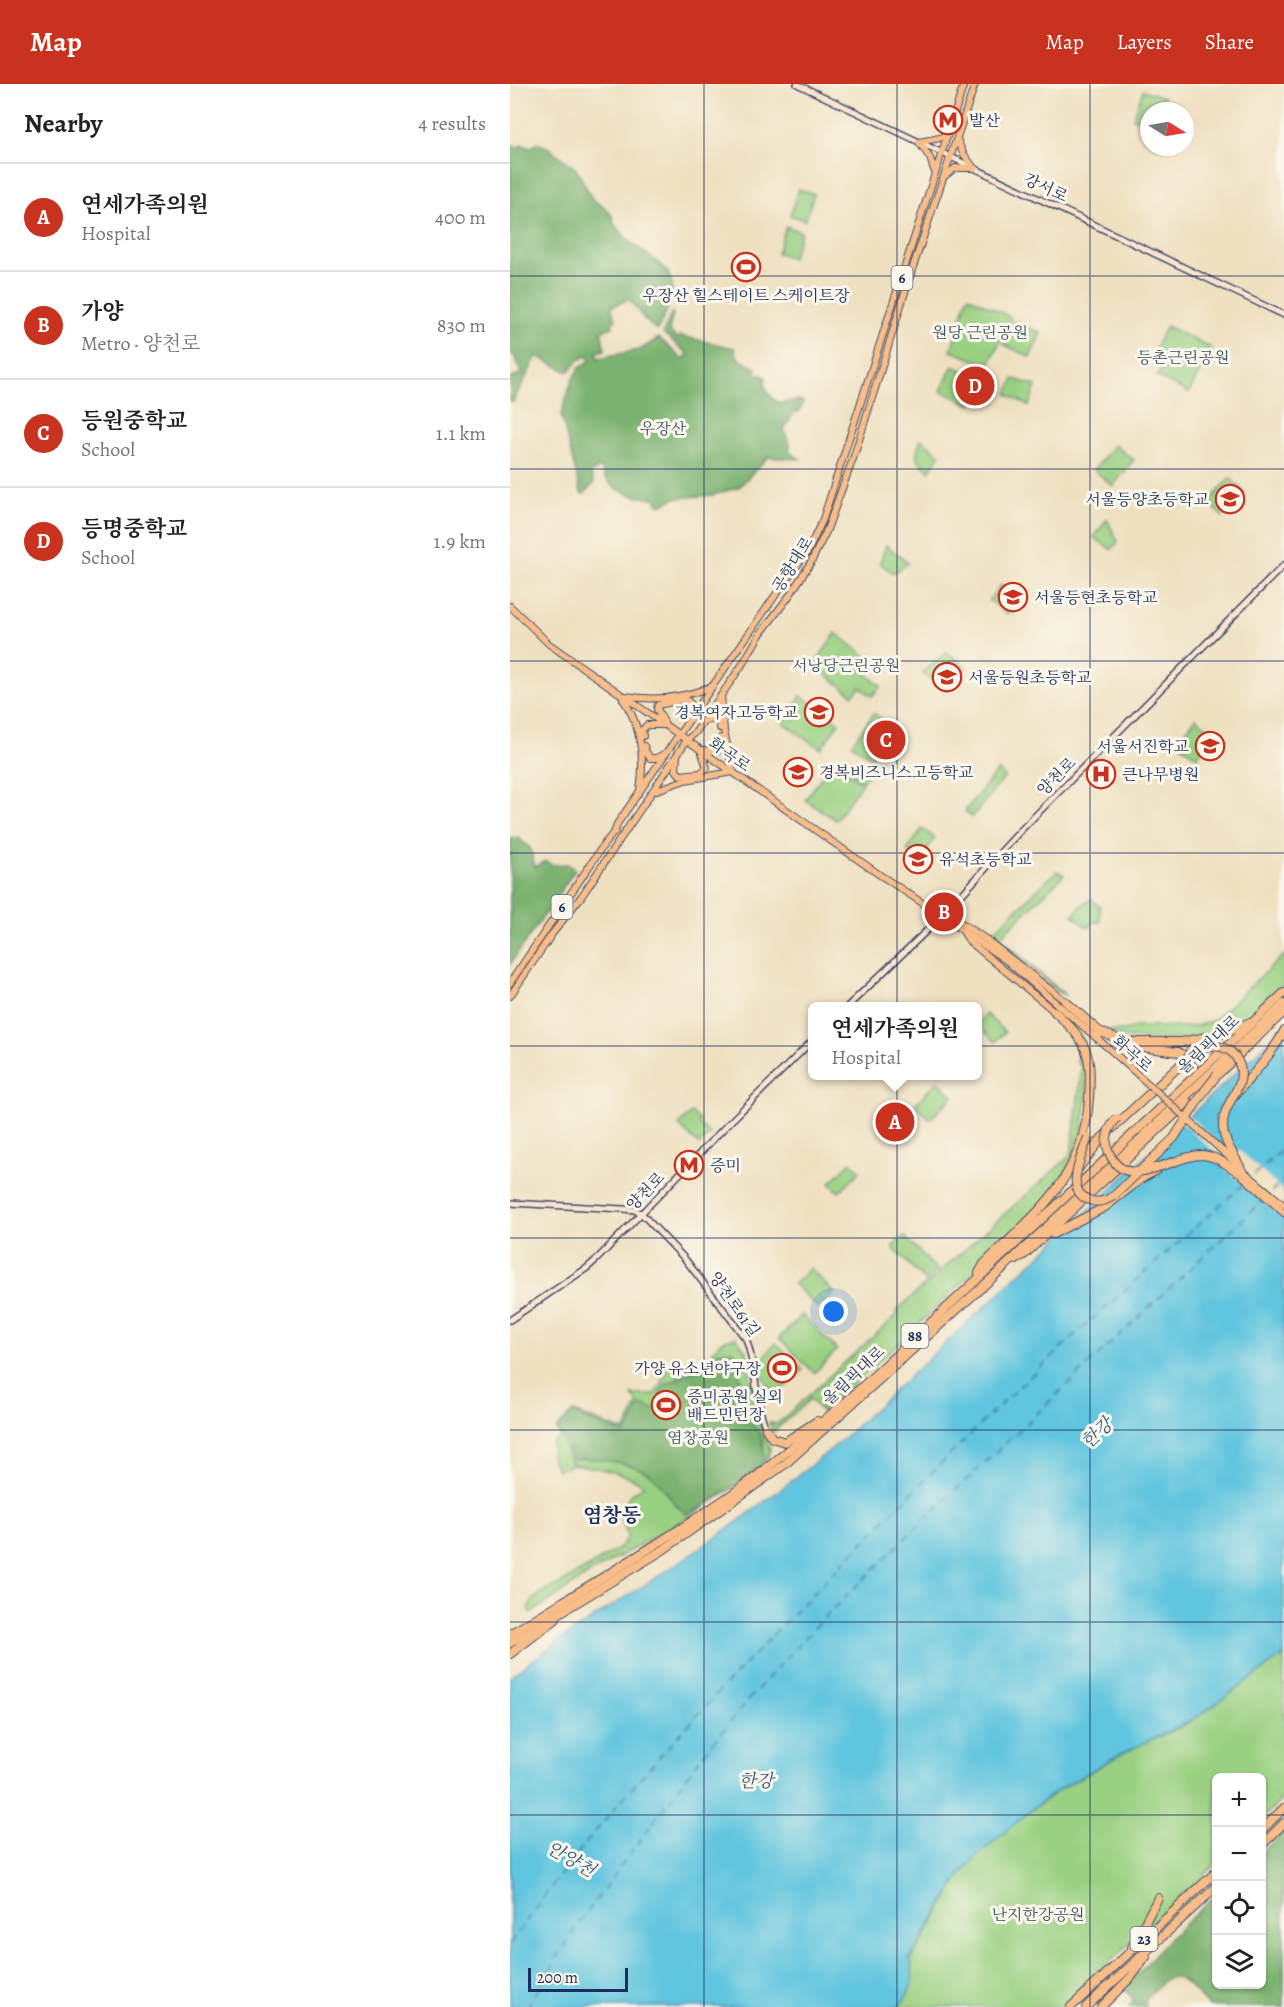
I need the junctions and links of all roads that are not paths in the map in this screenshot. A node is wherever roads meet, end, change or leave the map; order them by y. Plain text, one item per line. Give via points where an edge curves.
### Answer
1 (797, 84) edge
2 (964, 84) edge
3 (975, 84) edge
4 (947, 134) junction
5 (957, 139) junction
6 (919, 142) junction
7 (943, 153) junction
8 (950, 156) junction
9 (974, 168) junction
10 (935, 172) junction
11 (942, 179) junction
12 (1284, 315) edge
13 (1284, 565) edge
14 (510, 606) edge
15 (713, 686) junction
16 (722, 693) junction
17 (621, 696) junction
18 (690, 717) junction
19 (703, 721) junction
20 (666, 725) junction
21 (680, 735) junction
22 (687, 740) junction
23 (701, 750) junction
24 (668, 752) junction
25 (677, 755) junction
26 (732, 772) junction
27 (654, 791) junction
28 (640, 792) junction
29 (942, 916) junction
30 (960, 928) junction
31 (510, 983) edge
32 (1284, 993) edge
33 (510, 996) edge
34 (1065, 1001) joint
35 (852, 1002) edge
36 (1284, 1004) edge
37 (1054, 1011) joint
38 (1284, 1012) edge
39 (1257, 1018) junction
40 (1099, 1031) junction
41 (1284, 1032) edge
42 (1226, 1033) junction
43 (808, 1046) edge
44 (1090, 1060) junction
45 (1178, 1064) junction
46 (1193, 1067) dead end
47 (1188, 1102) dead end
48 (1228, 1103) junction
49 (1164, 1165) junction
50 (1240, 1170) junction
51 (510, 1203) edge
52 (1284, 1205) edge
53 (1036, 1213) junction
54 (1284, 1213) edge
55 (642, 1214) junction
56 (1025, 1254) junction
57 (1000, 1271) junction
58 (975, 1280) junction
59 (510, 1320) edge
60 (848, 1400) junction
61 (766, 1429) joint
62 (564, 1610) junction
63 (510, 1634) edge
64 (510, 1643) edge
65 (510, 1654) edge
66 (1284, 1808) edge
67 (1274, 1818) junction
68 (1266, 1821) edge
69 (1284, 1824) edge
70 (1265, 1827) edge
71 (1266, 1841) edge
72 (1212, 1876) edge
73 (1212, 1891) edge
74 (1158, 1898) dead end
75 (1155, 1944) junction
76 (1126, 1956) junction
77 (1104, 2005) edge
78 (1071, 2007) edge
79 (1086, 2007) edge

1 - 6 main road, 강서로
2 - 4 main road, 공항대로 / 6
3 - 5 main road, 공항대로 / 6
4 - 6 main road
4 - 7 main road, 공항대로 / 6
5 - 8 main road, 공항대로 / 6
5 - 9 main road
6 - 7 main road, 강서로
6 - 10 main road
7 - 8 main road, 강서로
7 - 10 main road, 공항대로 / 6
8 - 9 main road, 강서로
8 - 11 main road, 공항대로 / 6
9 - 11 main road via 955,168
9 - 12 main road, 강서로
10 - 15 main road, 공항대로 / 6 via 823,519 808,551
11 - 16 main road, 공항대로 / 6 via 826,532 790,595
13 - 29 main road, 양천로 via 1021,830
14 - 17 main road, 화곡로 via 549,645
15 - 17 main road via 658,699
15 - 18 main road, 공항대로 / 6
16 - 19 main road, 공항대로 / 6
16 - 26 main road
17 - 20 main road, 화곡로
17 - 28 main road via 634,718 640,744
18 - 20 main road via 689,700 663,702 657,708
18 - 21 main road, 공항대로 / 6
19 - 22 main road, 공항대로 / 6
19 - 23 main road via 719,722 723,745 718,751
20 - 21 main road, 화곡로
20 - 24 main road via 647,725 642,730 648,756 657,758
21 - 22 main road, 화곡로
21 - 24 main road, 공항대로 / 6
22 - 23 main road, 화곡로
22 - 25 main road, 공항대로 / 6
23 - 25 main road via 707,768 700,773 680,775 676,770
23 - 26 main road, 화곡로
24 - 28 main road, 공항대로 / 6
25 - 27 main road, 공항대로 / 6
26 - 27 main road via 685,780
26 - 29 main road, 화곡로
27 - 33 main road, 공항대로 / 6
28 - 31 main road, 공항대로 / 6
29 - 30 main road, 화곡로
29 - 34 main road via 957,920
29 - 35 main road, 양천로
30 - 37 main road, 화곡로 via 970,942
30 - 50 main road, 화곡로, bridge via 1041,989
32 - 39 highway, 올림픽대로 / 88
34 - 40 highway
36 - 57 highway, 올림픽대로 / 88
37 - 44 highway via 1077,1033
38 - 44 highway, bridge via 1216,1075 1174,1138 1114,1195 1097,1202 1087,1199 1076,1185 1075,1174 1088,1137 1094,1078
39 - 42 highway
39 - 58 highway, 올림픽대로 / 88
40 - 42 highway via 1131,1042 1182,1042
40 - 46 highway via 1118,1044 1178,1052
41 - 48 highway, bridge via 1261,1067
42 - 45 highway, bridge via 1190,1050
43 - 55 main road, 양천로
44 - 53 highway via 1088,1113 1082,1144 1070,1172
45 - 48 highway, bridge via 1205,1046 1228,1050 1236,1058 1241,1075
45 - 49 highway, bridge via 1117,1118 1106,1142 1111,1158 1127,1171 1143,1172
45 - 53 highway via 1102,1138 1064,1187
47 - 56 highway
48 - 50 highway, bridge via 1223,1131
49 - 50 highway, bridge via 1203,1155
49 - 56 highway, bridge via 1105,1207 1052,1234
50 - 52 main road
50 - 54 main road
51 - 55 main road via 623,1209
53 - 58 highway via 984,1263
55 - 59 main road, 양천로 via 587,1268
55 - 61 main road, 양천로61길 via 685,1259 746,1339
56 - 57 highway
57 - 62 highway, 올림픽대로 / 88 via 784,1465 663,1550
58 - 60 highway, 올림픽대로 / 88
60 - 61 highway via 788,1442 777,1441
60 - 63 highway, 올림픽대로 / 88 via 742,1486
62 - 64 highway, 올림픽대로 / 88
62 - 65 highway
66 - 67 highway
67 - 68 highway
67 - 70 highway
69 - 71 highway
72 - 76 highway, 23
73 - 75 highway, 23
74 - 76 highway
75 - 77 highway
75 - 79 highway, 23
76 - 78 highway, 23

